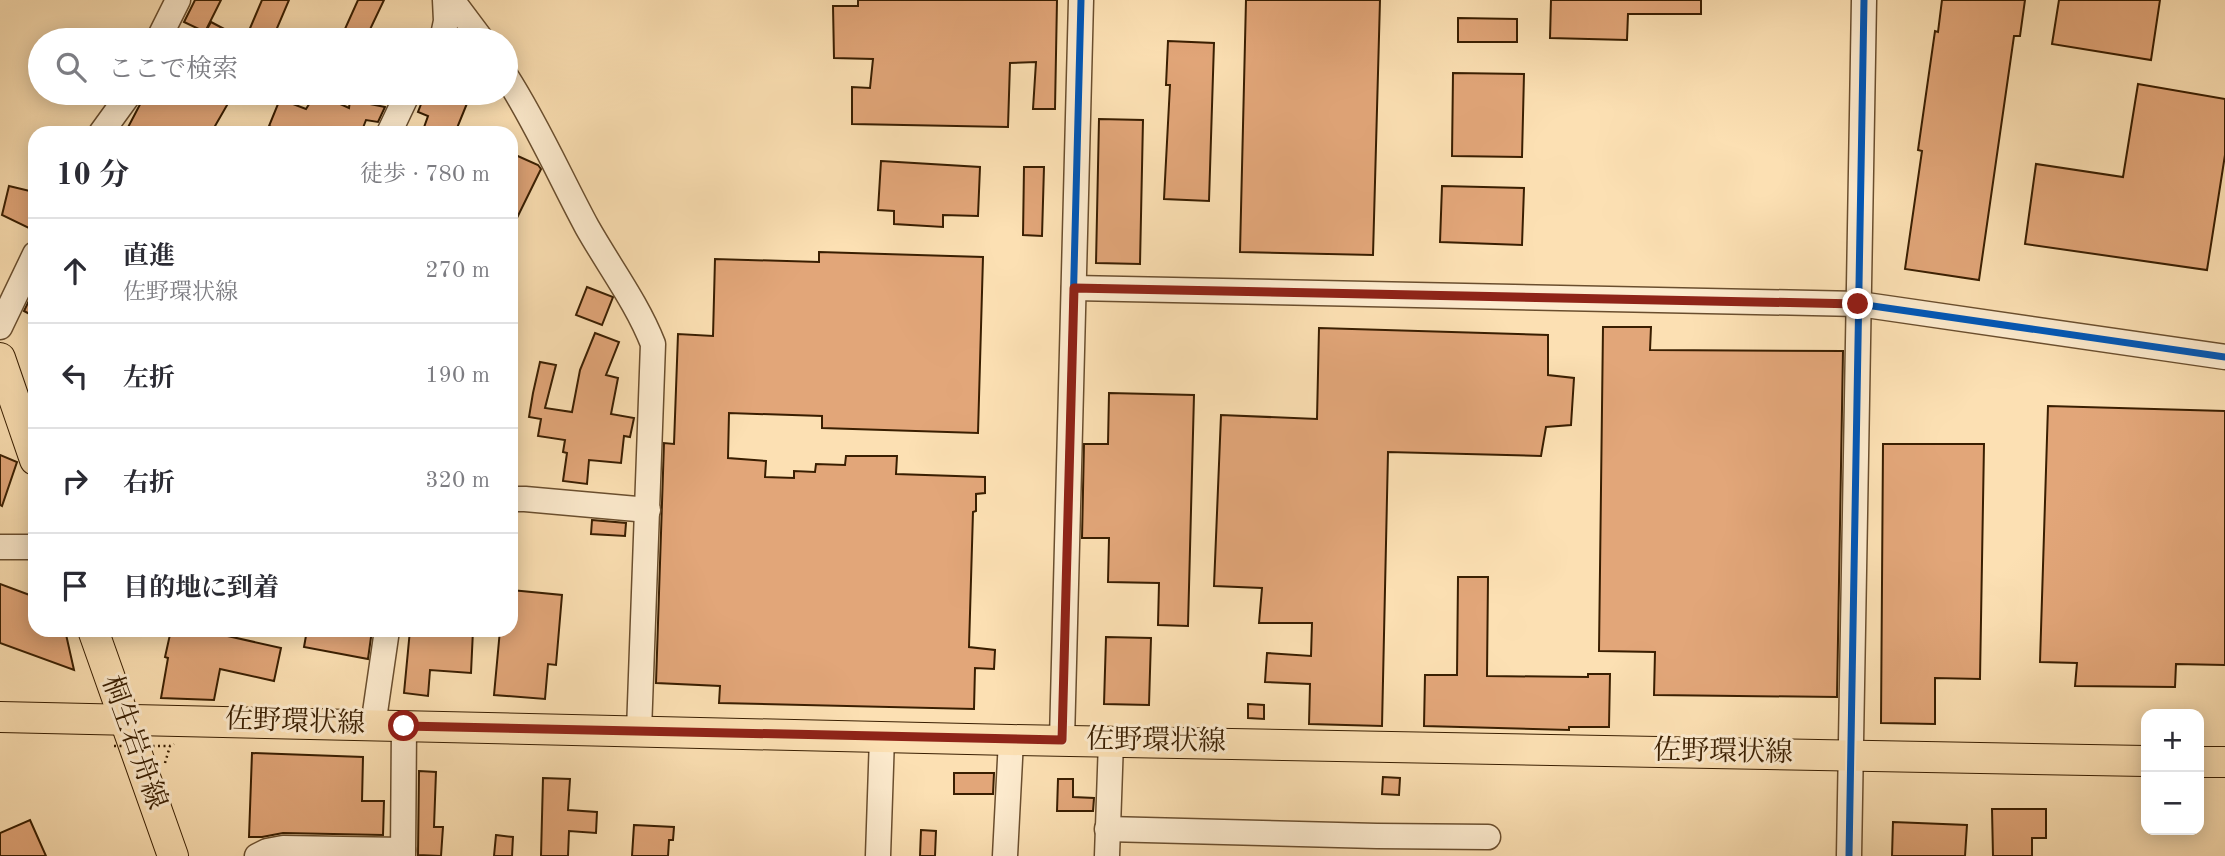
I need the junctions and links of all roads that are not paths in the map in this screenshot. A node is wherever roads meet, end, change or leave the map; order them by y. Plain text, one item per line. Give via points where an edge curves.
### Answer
1 (178, 0) edge
2 (445, 0) edge
3 (452, 0) edge
4 (1081, 0) edge
5 (1864, 0) edge
6 (164, 28) edge
7 (445, 28) edge
8 (473, 28) edge
9 (518, 94) edge
10 (121, 105) edge
11 (402, 105) edge
12 (106, 126) edge
13 (392, 126) edge
14 (28, 269) edge
15 (1074, 288) junction
16 (1858, 304) junction
17 (0, 327) edge
18 (2225, 357) edge
19 (0, 358) edge
20 (28, 440) edge
21 (518, 499) edge
22 (648, 510) junction
23 (0, 547) edge
24 (28, 547) edge
25 (95, 637) edge
26 (386, 637) edge
27 (0, 717) edge
28 (373, 726) junction
29 (404, 726) junction
30 (639, 731) junction
31 (119, 732) junction
32 (882, 737) junction
33 (1011, 740) junction
34 (1062, 740) junction
35 (1111, 741) junction
36 (1851, 755) junction
37 (2141, 761) edge
38 (2204, 762) edge
39 (2225, 762) edge
40 (1107, 829) junction
41 (1488, 836) dead end
42 (1377, 846) edge
43 (403, 853) edge
44 (173, 856) edge
45 (257, 856) edge
46 (878, 856) edge
47 (1005, 856) edge
48 (1107, 856) edge
49 (1849, 856) edge

1 - 6 street
2 - 7 street
3 - 8 street
4 - 15 street
5 - 16 street
9 - 22 street via 653,344
10 - 12 street
11 - 13 street
14 - 17 street
15 - 16 street
15 - 34 street
16 - 18 street
16 - 36 street
19 - 20 main road
21 - 22 street
22 - 30 street
23 - 24 street
25 - 31 main road, 桐生岩舟線
26 - 28 street
27 - 31 main road, 佐野環状線
28 - 29 main road, 佐野環状線
28 - 31 main road, 佐野環状線
29 - 30 main road, 佐野環状線
29 - 43 street
30 - 32 main road, 佐野環状線
31 - 44 main road, 桐生岩舟線
32 - 33 main road, 佐野環状線
32 - 46 street
33 - 34 main road, 佐野環状線
33 - 47 street
34 - 35 main road, 佐野環状線
35 - 36 main road, 佐野環状線
35 - 40 street
36 - 37 main road, 佐野環状線
36 - 49 street
38 - 39 main road
40 - 42 street
40 - 48 street
41 - 42 street
43 - 45 street via 283,848

